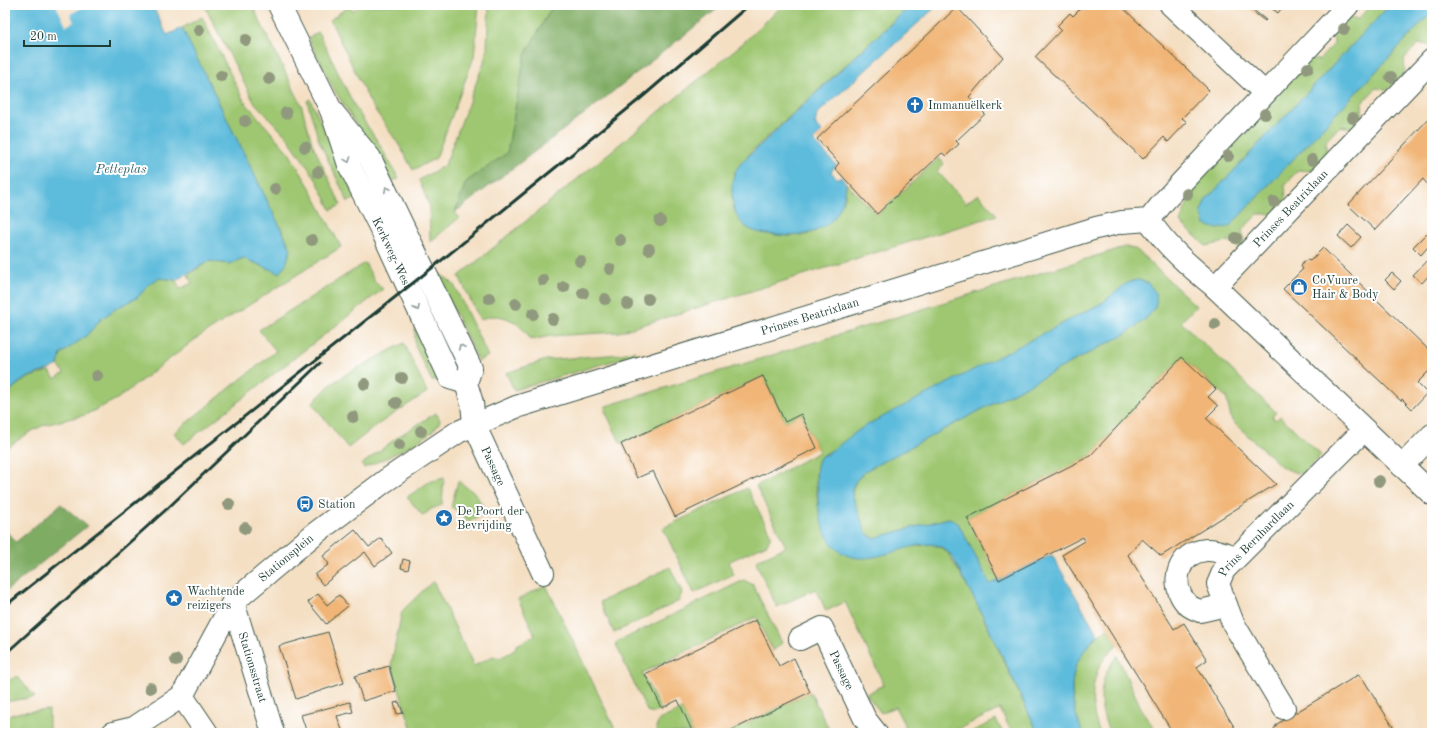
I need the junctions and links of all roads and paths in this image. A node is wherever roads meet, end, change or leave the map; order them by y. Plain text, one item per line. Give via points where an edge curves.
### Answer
1 (279, 5) edge
2 (1171, 5) edge
3 (1348, 5) edge
4 (1432, 60) edge
5 (1265, 93) junction
6 (1148, 220) junction
7 (1215, 287) junction
8 (474, 424) junction
9 (1364, 430) junction
10 (1432, 435) edge
11 (1402, 466) junction
12 (1432, 494) edge
13 (1236, 557) junction
14 (543, 573) dead end
15 (233, 602) junction
16 (1226, 606) junction
17 (800, 639) dead end
18 (182, 696) junction
19 (1284, 708) dead end
20 (113, 733) edge
21 (207, 733) edge
22 (273, 733) edge
23 (876, 733) edge

1 - 8 street, Kerkweg-West via 331,110 370,158 387,189 471,368 466,383 472,403
2 - 5 street
3 - 5 street
4 - 7 street, Prinses Beatrixlaan
5 - 6 street
6 - 7 street via 1159,236
6 - 8 street, Prinses Beatrixlaan via 1122,222 1088,230 524,404
7 - 9 street
8 - 14 street, Passage
8 - 15 street, Stationsplein via 385,481 313,535
9 - 11 street
9 - 13 street, Prins Bernhardlaan
10 - 11 street
11 - 12 street
13 - 16 street, Prins Bernhardlaan via 1224,570 1218,584
13 - 16 street via 1206,549 1196,551 1186,558 1179,568 1179,593 1187,605 1200,611
15 - 18 street, Stationsplein
15 - 22 street, Stationsstraat
16 - 19 street, Prins Bernhardlaan via 1233,623
17 - 23 street, Passage via 822,628 865,719
18 - 20 street, Stationsplein via 134,728
18 - 21 street

